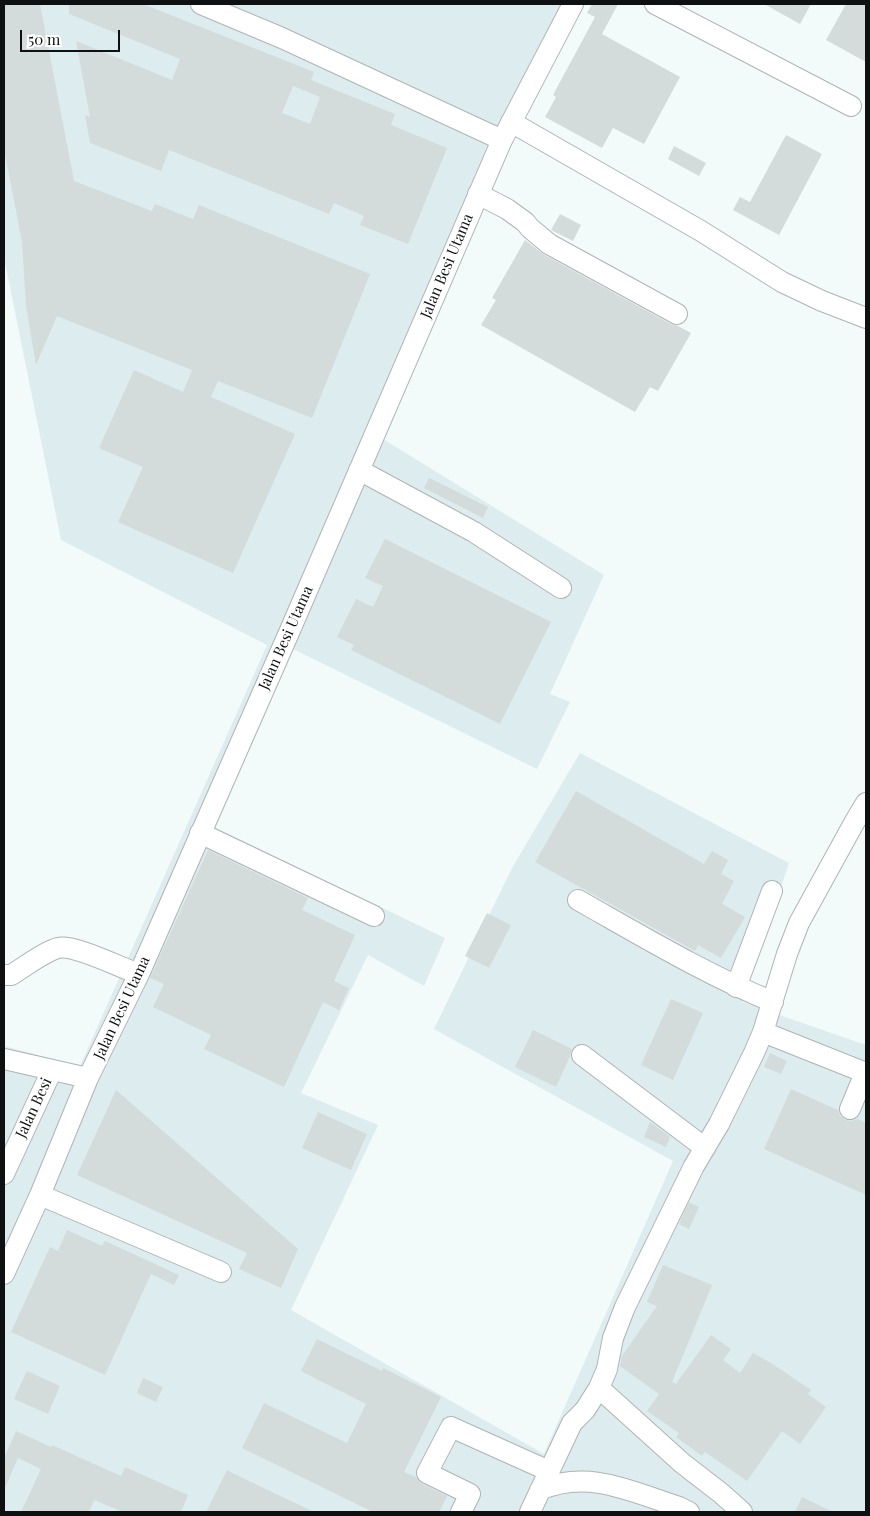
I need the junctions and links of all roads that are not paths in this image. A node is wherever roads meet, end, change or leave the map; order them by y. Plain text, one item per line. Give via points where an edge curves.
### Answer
1 (201, 4) edge
2 (573, 4) edge
3 (656, 4) edge
4 (851, 106) dead end
5 (511, 122) junction
6 (502, 140) junction
7 (478, 194) junction
8 (677, 314) dead end
9 (866, 318) edge
10 (359, 470) junction
11 (561, 588) dead end
12 (866, 803) edge
13 (200, 834) junction
14 (772, 891) dead end
15 (578, 900) dead end
16 (374, 916) dead end
17 (139, 974) junction
18 (4, 975) edge
19 (736, 987) junction
20 (773, 1002) junction
21 (763, 1032) junction
22 (582, 1055) dead end
23 (4, 1059) edge
24 (52, 1070) junction
25 (866, 1073) edge
26 (88, 1078) junction
27 (850, 1109) dead end
28 (705, 1148) junction
29 (4, 1174) edge
30 (40, 1195) junction
31 (220, 1272) dead end
32 (4, 1274) edge
33 (599, 1388) junction
34 (548, 1471) junction
35 (540, 1490) junction
36 (461, 1512) edge
37 (530, 1512) edge
38 (689, 1512) edge
39 (742, 1512) edge

1 - 6 street
2 - 5 street, Jalan Besi Utama
3 - 4 street
5 - 6 street, Jalan Besi Utama
5 - 9 street via 701,231 782,282
6 - 7 street, Jalan Besi Utama
7 - 8 street via 525,222 549,244
7 - 10 street, Jalan Besi Utama
10 - 11 street via 474,532
10 - 13 street, Jalan Besi Utama
12 - 20 street via 800,923
13 - 16 street
13 - 17 street, Jalan Besi Utama
14 - 19 street
15 - 19 street
17 - 18 street via 65,947 53,949 11,975
17 - 26 street, Jalan Besi Utama
19 - 20 street
20 - 21 street
21 - 25 street
21 - 28 street
22 - 28 street
23 - 24 street
24 - 26 street
24 - 29 street, Jalan Besi
25 - 27 street
26 - 30 street, Jalan Besi Utama
28 - 33 street via 625,1307
30 - 31 street
30 - 32 street, Jalan Besi Utama
33 - 34 street via 572,1423
33 - 39 street
34 - 35 street
34 - 36 street via 451,1427 427,1473 470,1494
35 - 37 street
35 - 38 street via 565,1483 607,1483

